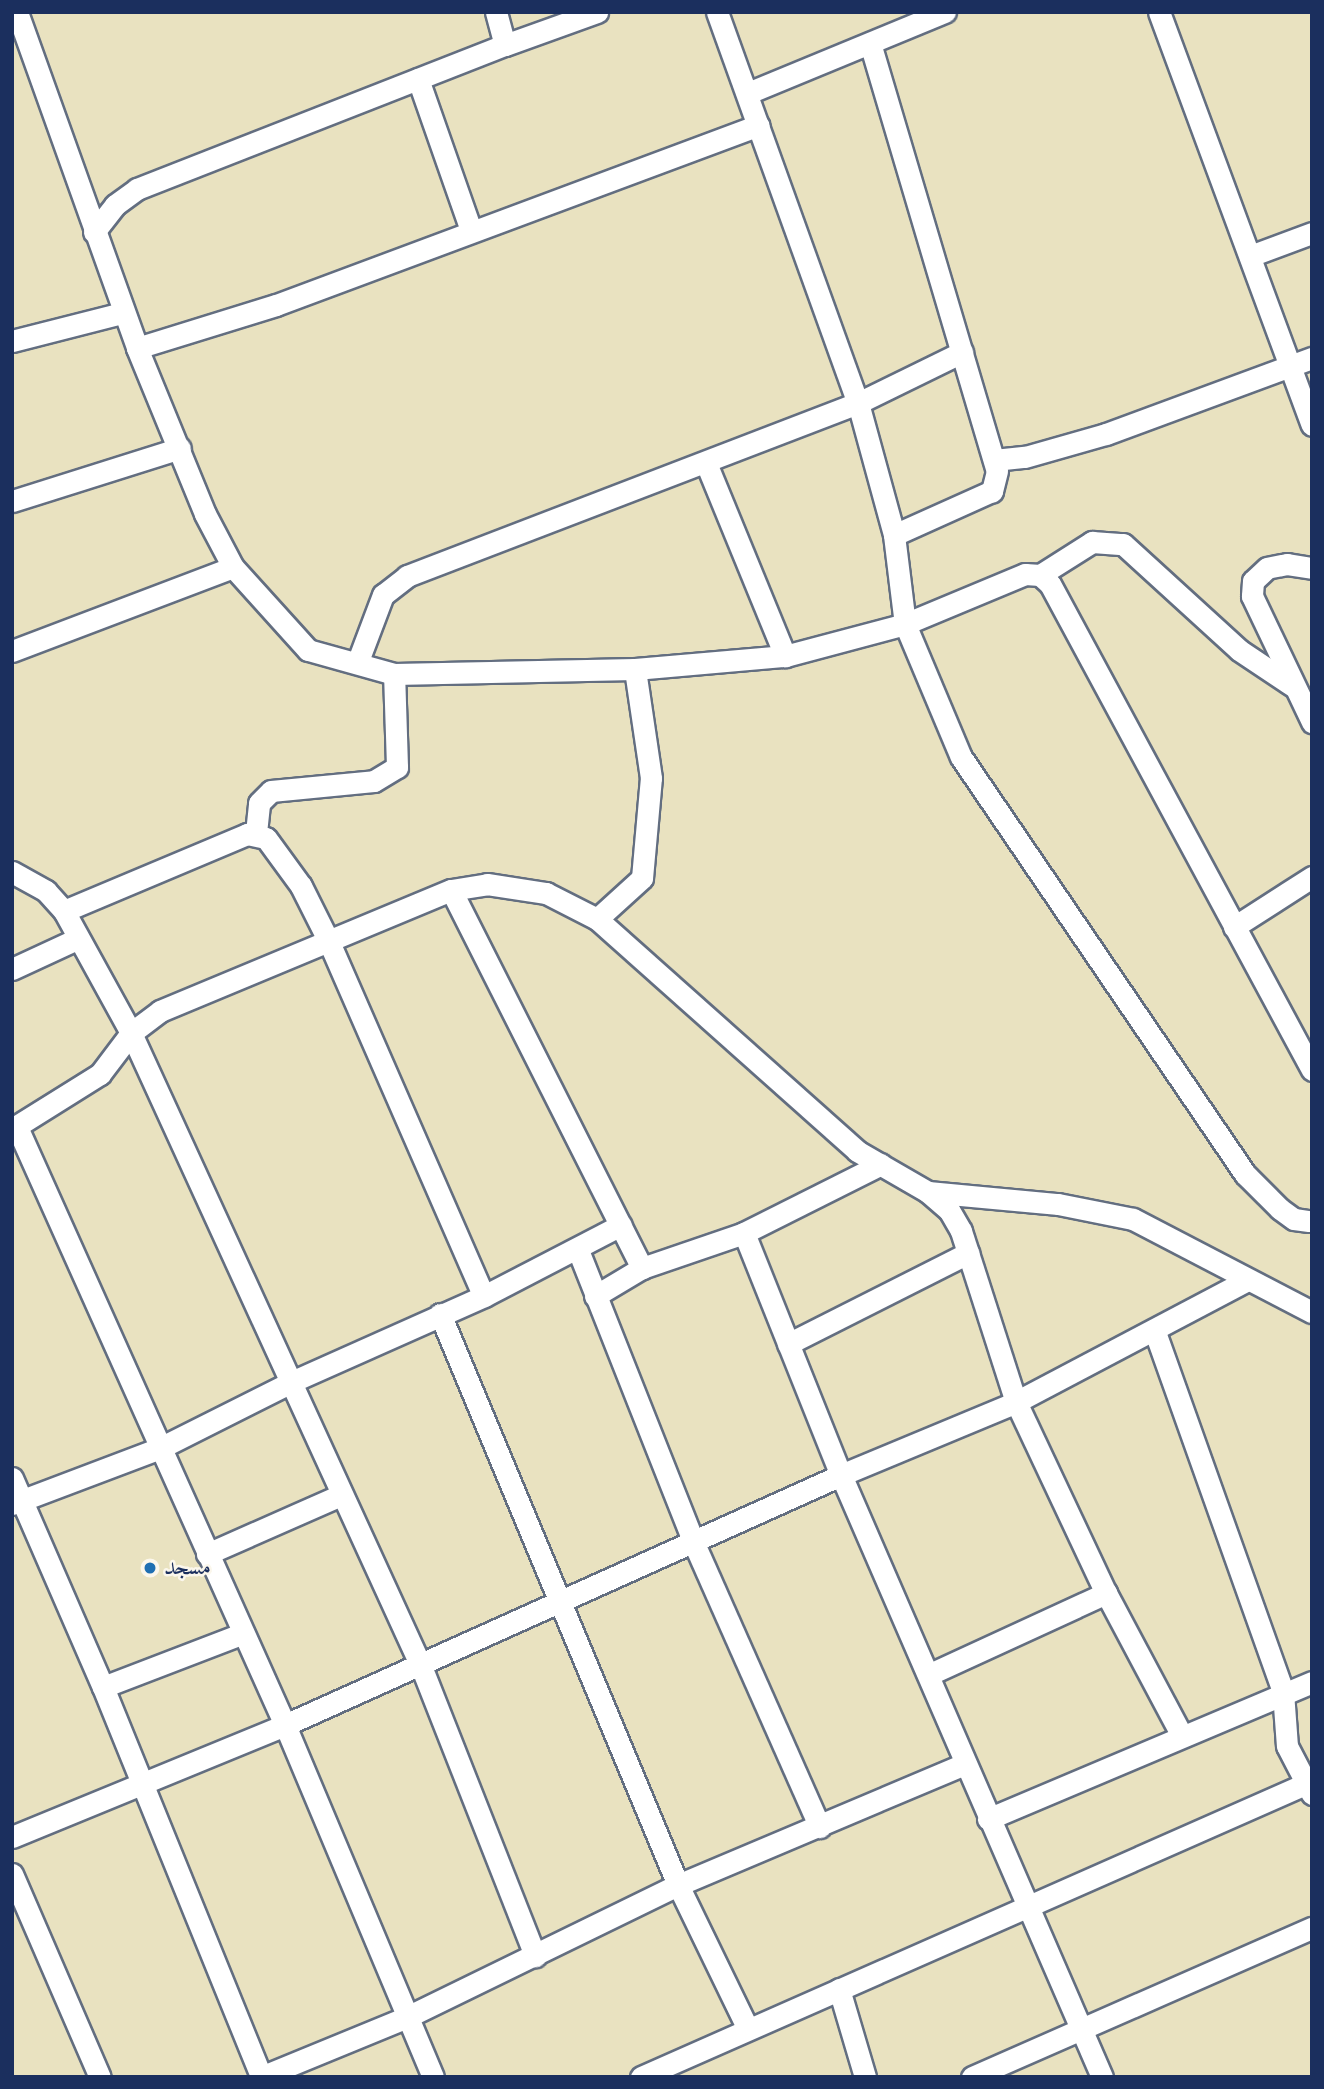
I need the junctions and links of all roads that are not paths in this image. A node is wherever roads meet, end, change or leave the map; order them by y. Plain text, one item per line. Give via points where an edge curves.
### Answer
1 (17, 12) edge
2 (496, 12) edge
3 (597, 12) edge
4 (717, 12) edge
5 (945, 12) edge
6 (1159, 12) edge
7 (870, 43) junction
8 (505, 45) junction
9 (21, 54) edge
10 (418, 79) junction
11 (748, 93) junction
12 (759, 125) junction
13 (471, 230) junction
14 (93, 232) junction
15 (1312, 233) edge
16 (1250, 256) junction
17 (122, 313) junction
18 (12, 341) edge
19 (137, 348) junction
20 (962, 352) junction
21 (1312, 358) edge
22 (1291, 365) junction
23 (858, 403) junction
24 (1312, 425) edge
25 (180, 448) junction
26 (994, 460) junction
27 (706, 463) junction
28 (12, 501) edge
29 (894, 535) junction
30 (233, 567) junction
31 (1312, 568) edge
32 (1040, 575) junction
33 (905, 624) junction
34 (12, 651) edge
35 (785, 656) junction
36 (358, 661) junction
37 (635, 668) junction
38 (394, 674) junction
39 (1293, 686) junction
40 (1312, 722) edge
41 (256, 833) junction
42 (12, 872) edge
43 (1312, 877) edge
44 (451, 890) junction
45 (64, 911) junction
46 (597, 919) junction
47 (1234, 927) junction
48 (77, 939) junction
49 (329, 942) junction
50 (12, 969) edge
51 (131, 1033) junction
52 (1312, 1070) edge
53 (15, 1128) edge
54 (881, 1164) junction
55 (928, 1192) junction
56 (621, 1225) junction
57 (1311, 1227) edge
58 (744, 1233) junction
59 (578, 1250) junction
60 (968, 1253) junction
61 (642, 1268) junction
62 (1247, 1280) junction
63 (484, 1296) junction
64 (595, 1296) junction
65 (1312, 1311) edge
66 (440, 1314) junction
67 (1155, 1332) junction
68 (789, 1345) junction
69 (289, 1383) junction
70 (1016, 1402) junction
71 (160, 1448) junction
72 (841, 1475) junction
73 (12, 1478) edge
74 (341, 1495) junction
75 (18, 1502) edge
76 (693, 1541) junction
77 (207, 1553) junction
78 (1106, 1593) junction
79 (559, 1603) junction
80 (241, 1633) junction
81 (421, 1665) junction
82 (930, 1674) junction
83 (1312, 1682) edge
84 (103, 1687) junction
85 (1283, 1692) junction
86 (285, 1725) junction
87 (1181, 1734) junction
88 (965, 1765) junction
89 (142, 1784) junction
90 (1310, 1786) edge
91 (988, 1819) junction
92 (820, 1827) junction
93 (12, 1838) edge
94 (12, 1874) edge
95 (678, 1885) junction
96 (1026, 1906) junction
97 (1312, 1928) edge
98 (535, 1956) junction
99 (839, 1989) junction
100 (407, 2017) junction
101 (747, 2027) junction
102 (1082, 2030) junction
103 (100, 2077) edge
104 (261, 2077) edge
105 (433, 2077) edge
106 (641, 2077) edge
107 (865, 2077) edge
108 (972, 2077) edge
109 (1102, 2077) edge

1 - 9 street
2 - 8 street
3 - 8 street
4 - 11 street
5 - 7 street
6 - 16 street
7 - 11 street
7 - 20 street
8 - 10 street
9 - 14 street
10 - 13 street
10 - 14 street via 137,189 115,205
11 - 12 street
12 - 13 street
12 - 23 street
13 - 19 street via 276,305
14 - 17 street
15 - 16 street
16 - 22 street
17 - 18 street
17 - 19 street
19 - 25 street
20 - 23 street
20 - 26 street
21 - 22 street
22 - 24 street
22 - 26 street via 1106,434 1025,457
23 - 27 street
23 - 29 street
25 - 28 street
25 - 30 street
26 - 29 street via 998,482 992,491
27 - 35 street
27 - 36 street via 407,576 383,595
29 - 33 street
30 - 34 street
30 - 36 street via 308,650
31 - 39 street via 1267,568 1253,581 1252,596 1262,625
32 - 33 street via 1025,574
32 - 39 street via 1086,545 1102,540 1123,544 1240,650
32 - 47 street via 1049,584
33 - 35 street
33 - 57 street via 961,757 1192,1102 1245,1174 1280,1209
35 - 37 street
36 - 38 street
37 - 38 street
37 - 46 street via 651,778 644,867 642,878
38 - 41 street via 397,767 374,781 271,791 259,803
39 - 40 street
41 - 45 street
41 - 49 street via 266,838 301,886
42 - 45 street via 46,891
43 - 47 street
44 - 46 street via 487,884 546,893
44 - 49 street
44 - 56 street
45 - 48 street
46 - 54 street via 857,1151
47 - 52 street
48 - 50 street
48 - 51 street
49 - 51 street via 160,1011
49 - 63 street
51 - 53 street via 100,1074
51 - 69 street
53 - 71 street
54 - 55 street
54 - 58 street
55 - 60 street via 949,1210
55 - 62 street via 1058,1203 1133,1219
56 - 59 street
56 - 61 street
58 - 61 street
58 - 68 street
59 - 63 street
59 - 64 street
60 - 68 street
60 - 70 street
61 - 64 street
62 - 65 street
62 - 67 street
63 - 66 street
64 - 76 street
66 - 69 street
66 - 79 street
67 - 70 street
67 - 85 street
68 - 72 street
69 - 71 street
69 - 74 street
70 - 72 street
70 - 78 street
71 - 75 street
71 - 77 street
72 - 76 street
72 - 82 street
73 - 75 street
74 - 77 street
74 - 81 street
75 - 84 street
76 - 79 street
76 - 92 street
77 - 80 street
78 - 82 street
78 - 87 street
79 - 81 street
79 - 95 street
80 - 84 street
80 - 86 street
81 - 86 street
81 - 98 street
82 - 88 street
83 - 85 street
84 - 89 street
85 - 87 street
85 - 90 street via 1281,1715 1287,1746
86 - 89 street
86 - 100 street
87 - 91 street
88 - 91 street
88 - 92 street
89 - 93 street
89 - 104 street
90 - 96 street
91 - 96 street
92 - 95 street
94 - 103 street
95 - 98 street
95 - 101 street
96 - 99 street
96 - 102 street
97 - 102 street
98 - 100 street
99 - 101 street
99 - 107 street
100 - 104 street
100 - 105 street
101 - 106 street
102 - 108 street
102 - 109 street

